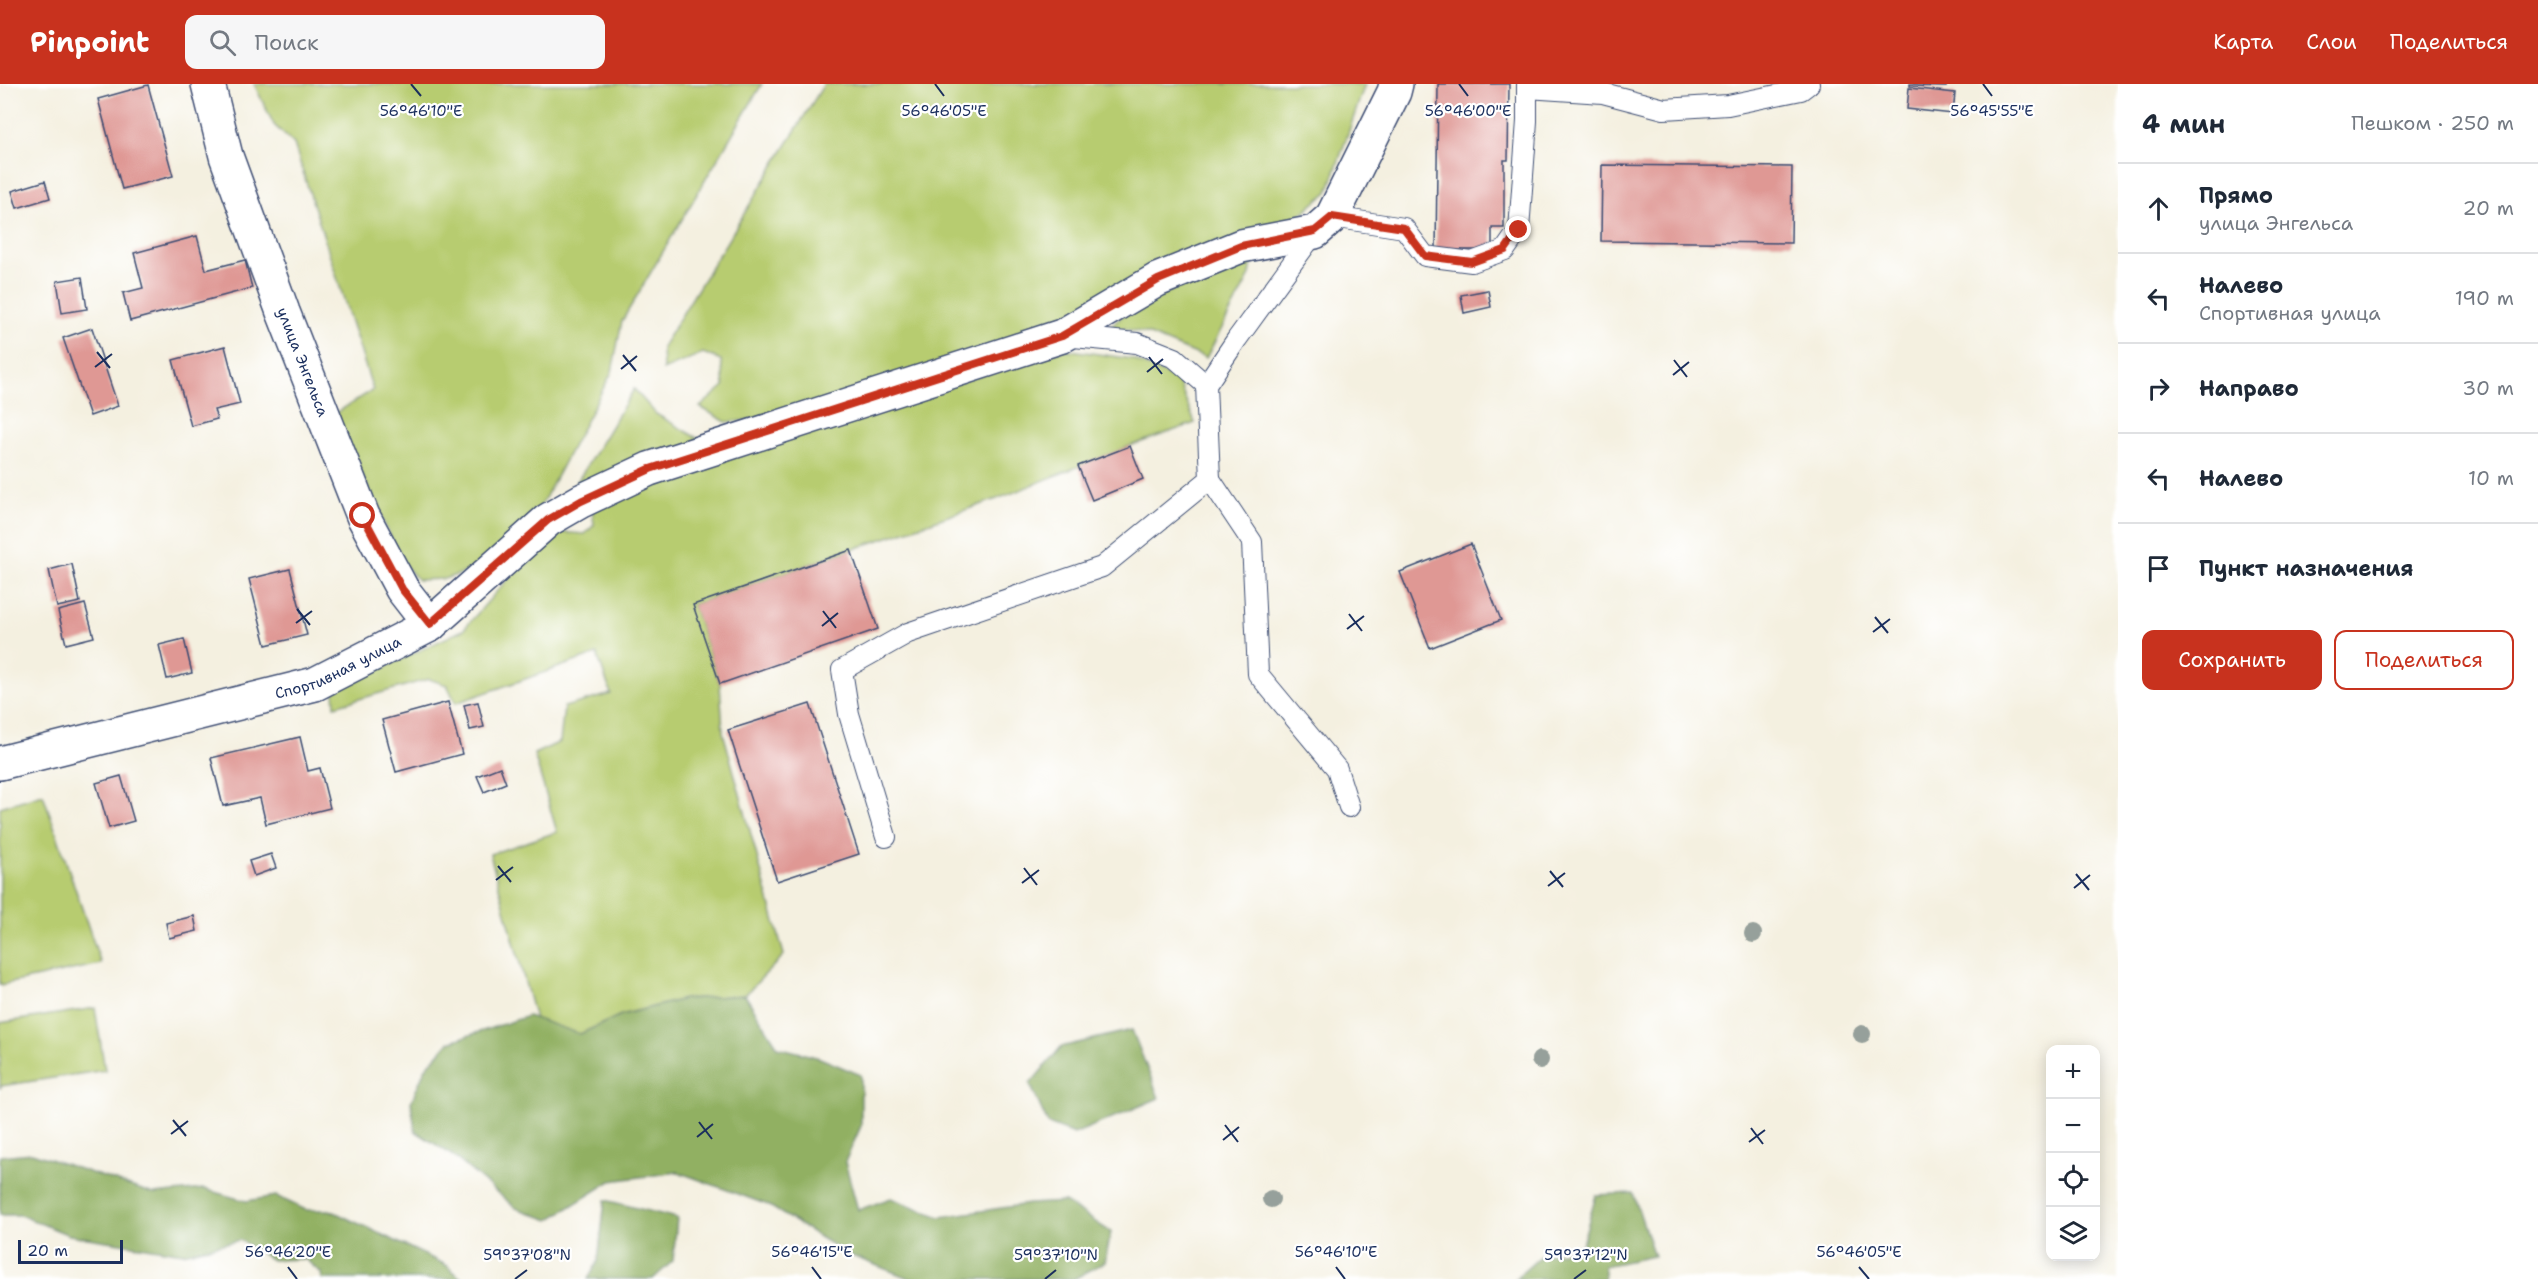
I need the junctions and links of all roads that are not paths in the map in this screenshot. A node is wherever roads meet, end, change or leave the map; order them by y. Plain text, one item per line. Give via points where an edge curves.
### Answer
1 (208, 84) edge
2 (1396, 84) edge
3 (1809, 84) edge
4 (1527, 86) edge
5 (1323, 224) junction
6 (1062, 336) junction
7 (1206, 385) junction
8 (1210, 479) junction
9 (430, 624) junction
10 (0, 763) edge
11 (1349, 807) dead end
12 (886, 837) dead end

1 - 9 street, улица Энгельса via 226,156 363,516 402,589
2 - 5 street
3 - 4 lane via 1801,90 1728,105 1664,109 1603,93
4 - 5 lane via 1519,230 1505,250 1472,262 1425,256 1404,228
5 - 6 street, Спортивная улица via 1241,246 1158,280
5 - 7 lane
6 - 7 lane via 1137,343 1175,358
6 - 9 street, Спортивная улица via 650,469 548,520
7 - 8 lane
8 - 11 lane via 1252,542 1258,674 1338,769
8 - 12 lane via 1102,567 908,633 842,670 849,714
9 - 10 street, Спортивная улица via 315,684

